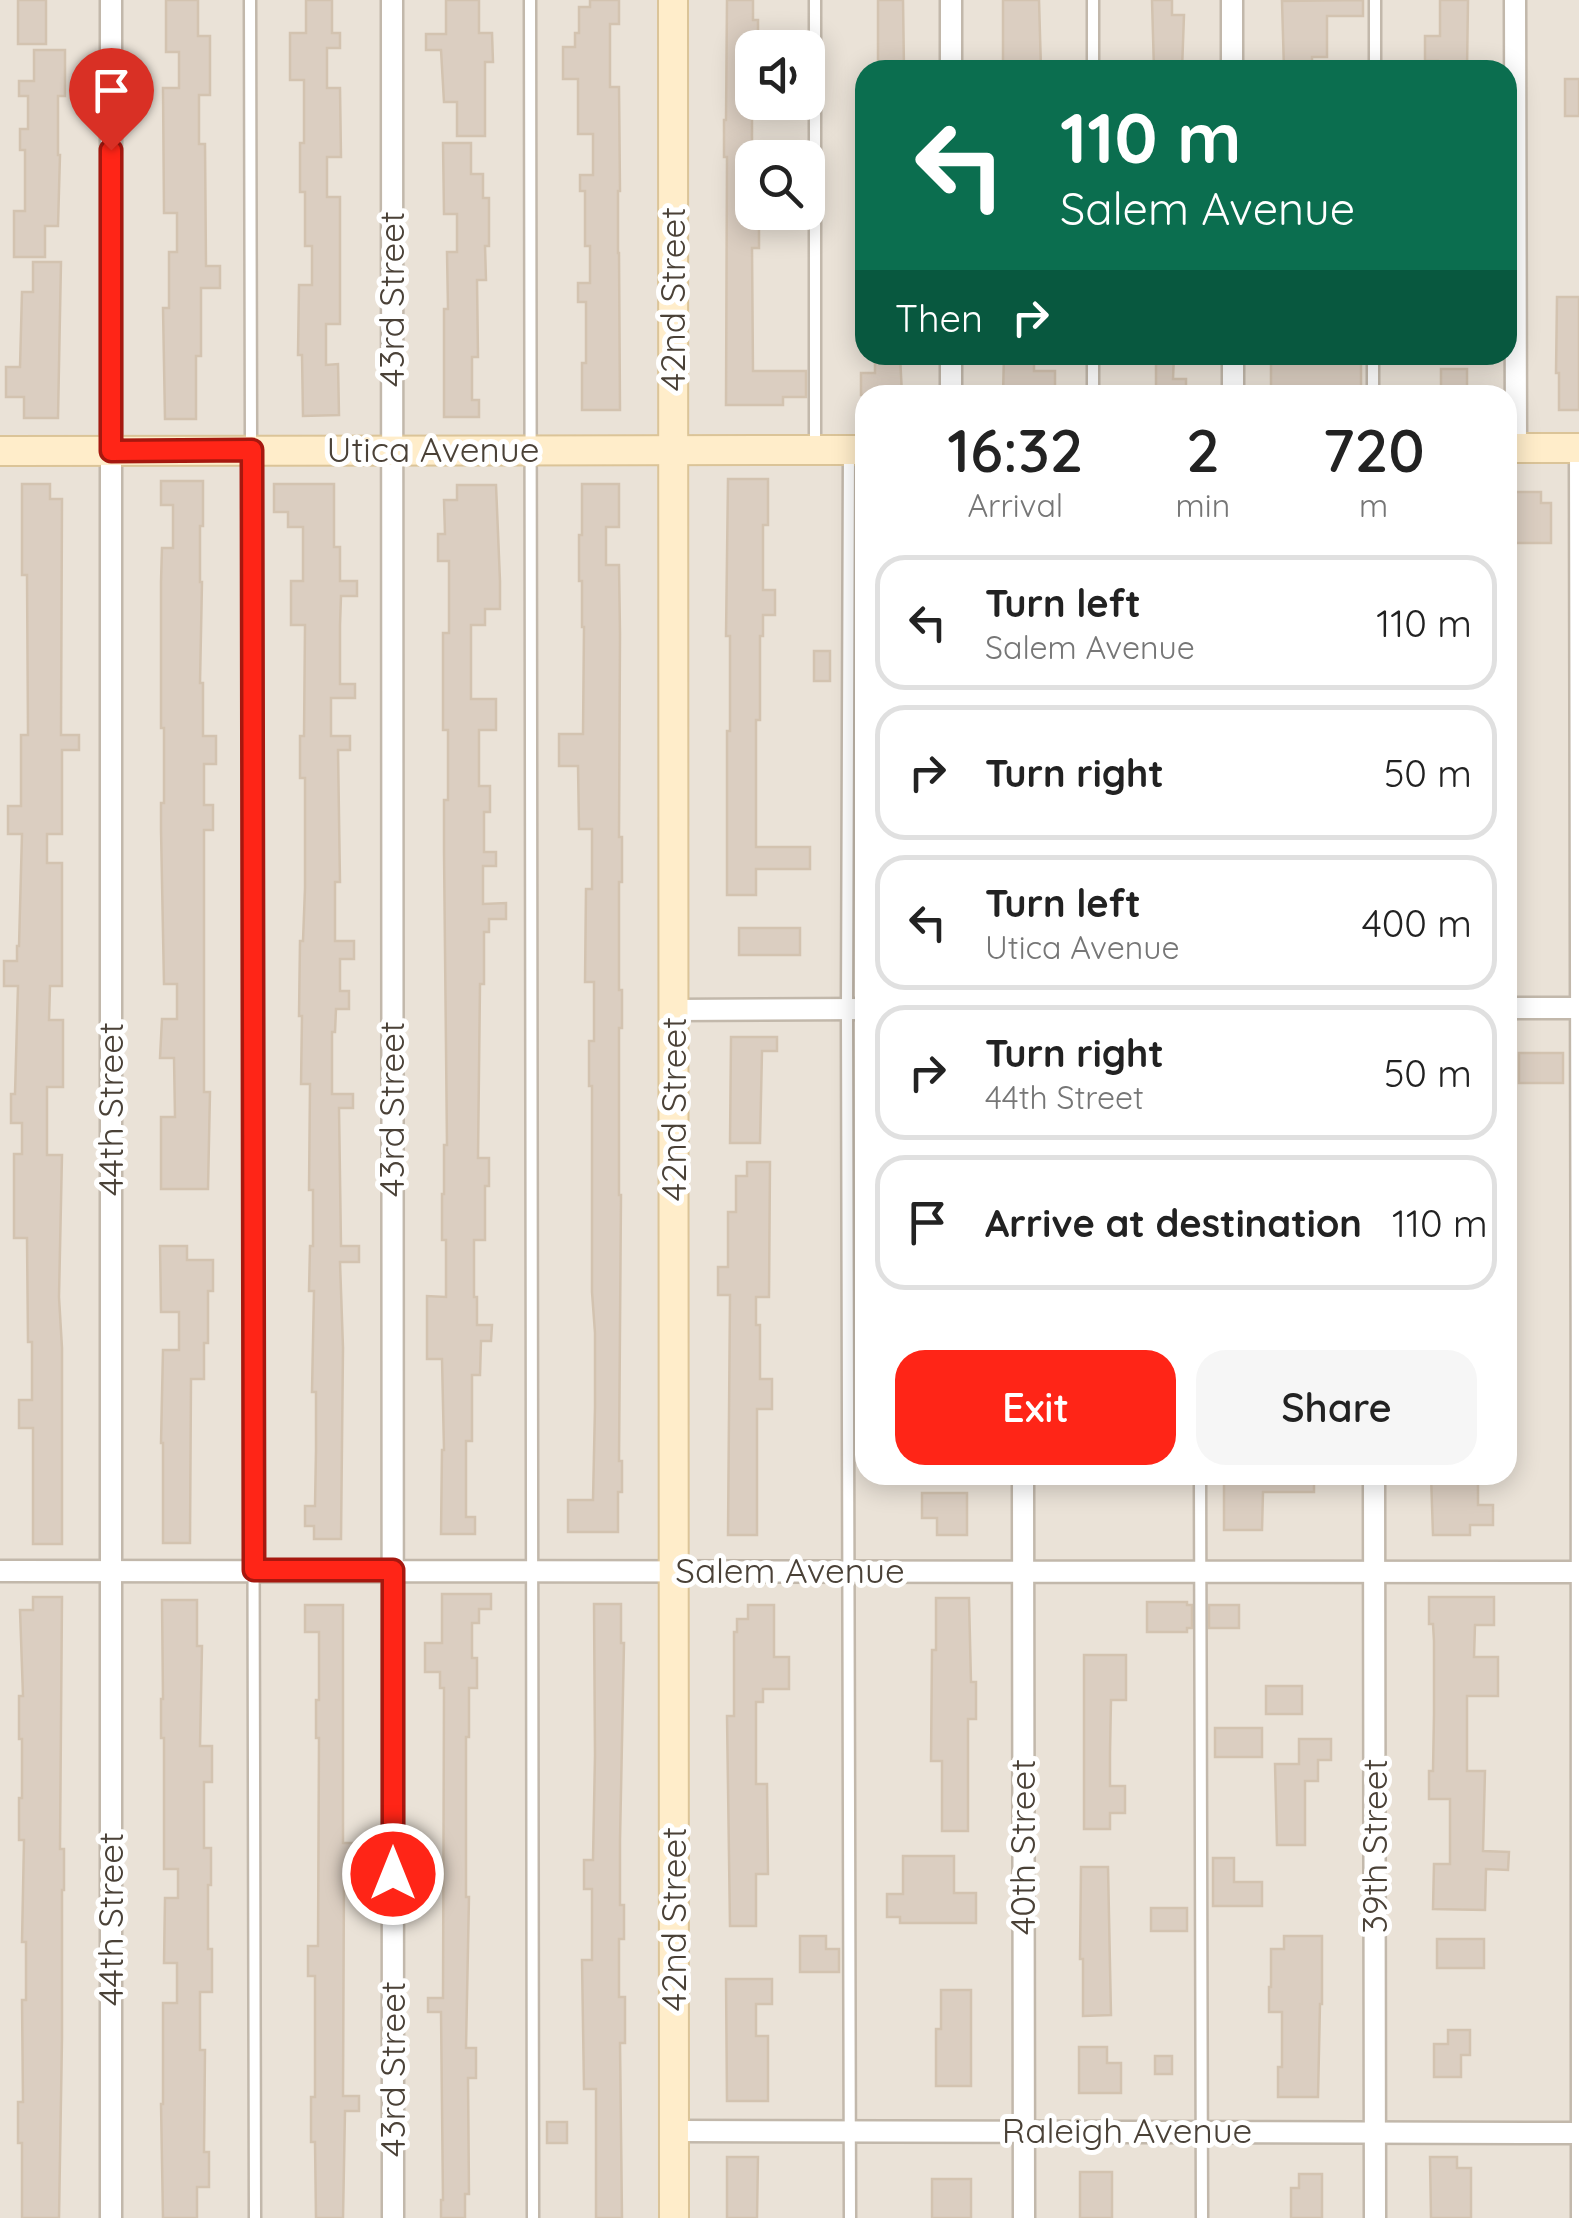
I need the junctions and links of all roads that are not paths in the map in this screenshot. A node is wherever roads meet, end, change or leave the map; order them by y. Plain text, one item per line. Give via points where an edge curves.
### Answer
1 (111, 0) edge
2 (250, 0) edge
3 (392, 0) edge
4 (530, 0) edge
5 (673, 0) edge
6 (815, 0) edge
7 (951, 0) edge
8 (1093, 0) edge
9 (1232, 0) edge
10 (1375, 0) edge
11 (1515, 0) edge
12 (951, 60) edge
13 (1093, 60) edge
14 (1232, 60) edge
15 (1375, 60) edge
16 (1515, 60) edge
17 (1517, 448) edge
18 (1577, 448) edge
19 (252, 450) junction
20 (392, 450) junction
21 (532, 450) junction
22 (673, 450) junction
23 (815, 450) junction
24 (855, 450) edge
25 (0, 451) edge
26 (111, 451) junction
27 (1517, 1008) edge
28 (1577, 1008) edge
29 (674, 1010) junction
30 (855, 1010) edge
31 (855, 1090) edge
32 (1023, 1485) edge
33 (1200, 1485) edge
34 (1374, 1485) edge
35 (0, 1570) edge
36 (111, 1570) junction
37 (254, 1570) junction
38 (393, 1570) junction
39 (1374, 1570) junction
40 (533, 1571) junction
41 (674, 1571) junction
42 (849, 1572) junction
43 (1023, 1572) junction
44 (1200, 1572) junction
45 (1579, 1572) edge
46 (674, 2131) junction
47 (850, 2131) junction
48 (1024, 2131) junction
49 (1201, 2132) junction
50 (1375, 2132) junction
51 (1578, 2132) edge
52 (111, 2218) edge
53 (255, 2218) edge
54 (393, 2218) edge
55 (533, 2218) edge
56 (674, 2218) edge
57 (850, 2218) edge
58 (1024, 2218) edge
59 (1202, 2218) edge
60 (1375, 2218) edge
61 (1577, 2218) edge

1 - 26 street, 44th Street
2 - 19 lane
3 - 20 street, 43rd Street
4 - 21 lane
5 - 22 street, 42nd Street
6 - 23 lane
7 - 12 street
8 - 13 lane
9 - 14 street
10 - 15 lane
11 - 16 street
17 - 18 street
18 - 28 lane
19 - 20 street, Utica Avenue
19 - 26 street, Utica Avenue
19 - 37 lane
20 - 21 street, Utica Avenue
20 - 38 street, 43rd Street
21 - 22 street, Utica Avenue
21 - 40 lane
22 - 23 street, Utica Avenue
22 - 29 street, 42nd Street
23 - 24 street, Utica Avenue
25 - 26 street, Utica Avenue
26 - 36 street, 44th Street
27 - 28 street
28 - 45 lane
29 - 30 street
29 - 41 street, 42nd Street
31 - 42 lane
32 - 43 street, 40th Street
33 - 44 lane
34 - 39 street, 39th Street
35 - 36 street, Salem Avenue
36 - 37 street, Salem Avenue
36 - 52 street, 44th Street
37 - 38 street, Salem Avenue
37 - 53 lane
38 - 40 street, Salem Avenue
38 - 54 street, 43rd Street
39 - 44 street, Salem Avenue
39 - 45 street, Salem Avenue
39 - 50 street, 39th Street
40 - 41 street, Salem Avenue
40 - 55 lane
41 - 42 street, Salem Avenue
41 - 46 street, 42nd Street
42 - 43 street, Salem Avenue
42 - 47 lane
43 - 44 street, Salem Avenue
43 - 48 street, 40th Street
44 - 49 lane
45 - 51 lane
46 - 47 street, Raleigh Avenue
46 - 56 street, 42nd Street
47 - 48 street, Raleigh Avenue
47 - 57 lane
48 - 49 street, Raleigh Avenue
48 - 58 street, 40th Street
49 - 50 street, Raleigh Avenue
49 - 59 lane
50 - 51 street, Raleigh Avenue
50 - 60 street, 39th Street
51 - 61 lane

